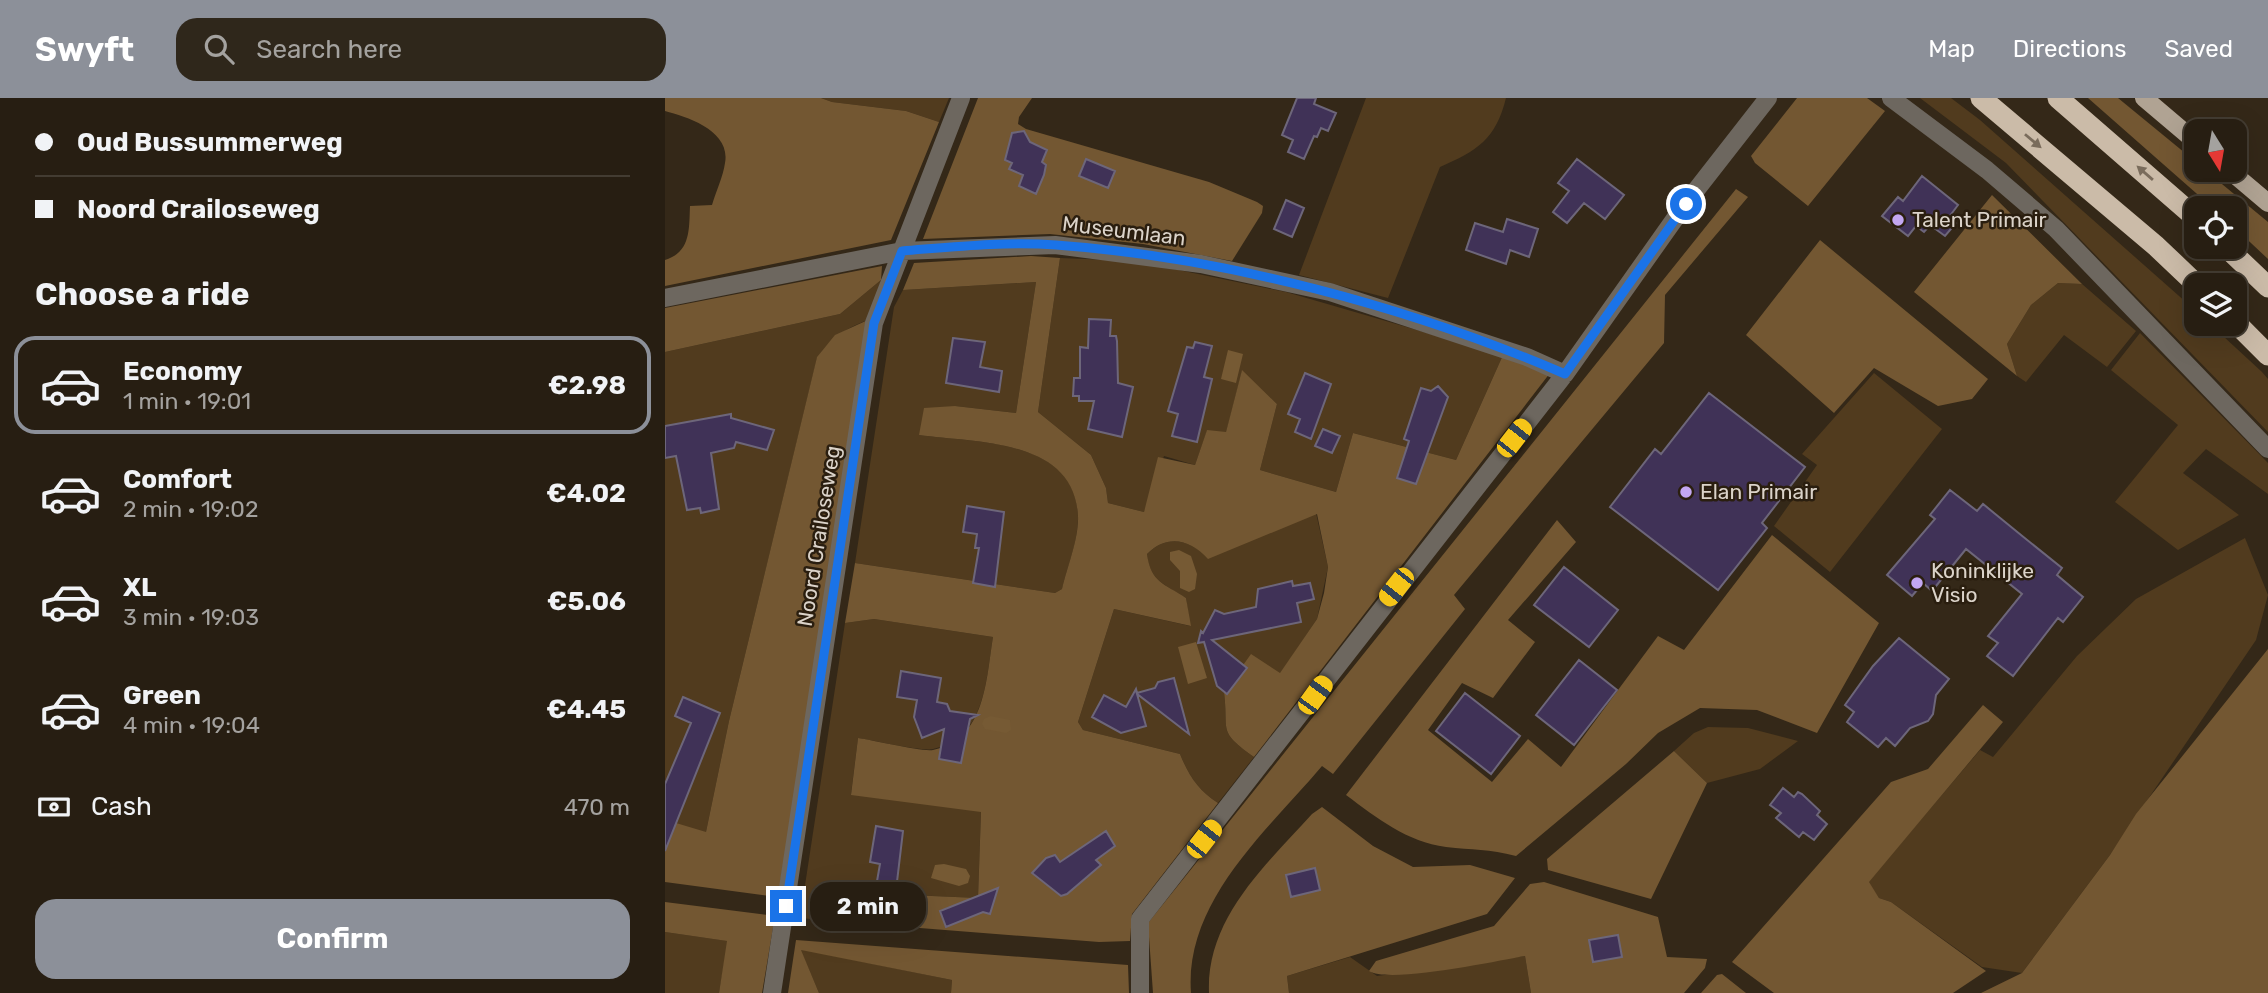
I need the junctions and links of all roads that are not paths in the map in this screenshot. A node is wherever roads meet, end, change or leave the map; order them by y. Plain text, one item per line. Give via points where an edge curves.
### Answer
1 (961, 98) edge
2 (1768, 98) edge
3 (1891, 98) edge
4 (1981, 98) edge
5 (2058, 98) edge
6 (2144, 98) edge
7 (2184, 132) edge
8 (2243, 182) edge
9 (2268, 203) edge
10 (2184, 208) edge
11 (902, 251) junction
12 (2239, 259) edge
13 (2184, 273) edge
14 (2268, 287) edge
15 (665, 298) edge
16 (2247, 334) edge
17 (2268, 355) edge
18 (1565, 374) junction
19 (2268, 449) edge
20 (772, 993) edge
21 (1140, 993) edge

1 - 11 street, Noord Crailoseweg
2 - 18 street
3 - 19 street via 2056,229
4 -> 13 highway
10 -> 5 highway
6 - 7 main road
8 - 9 main road
11 - 15 street, Museumlaan
11 - 18 street, Museumlaan via 1055,245 1201,264 1330,292 1527,357
11 - 20 street, Noord Crailoseweg via 874,323
12 - 14 highway
16 - 17 highway
18 - 21 street via 1140,919

